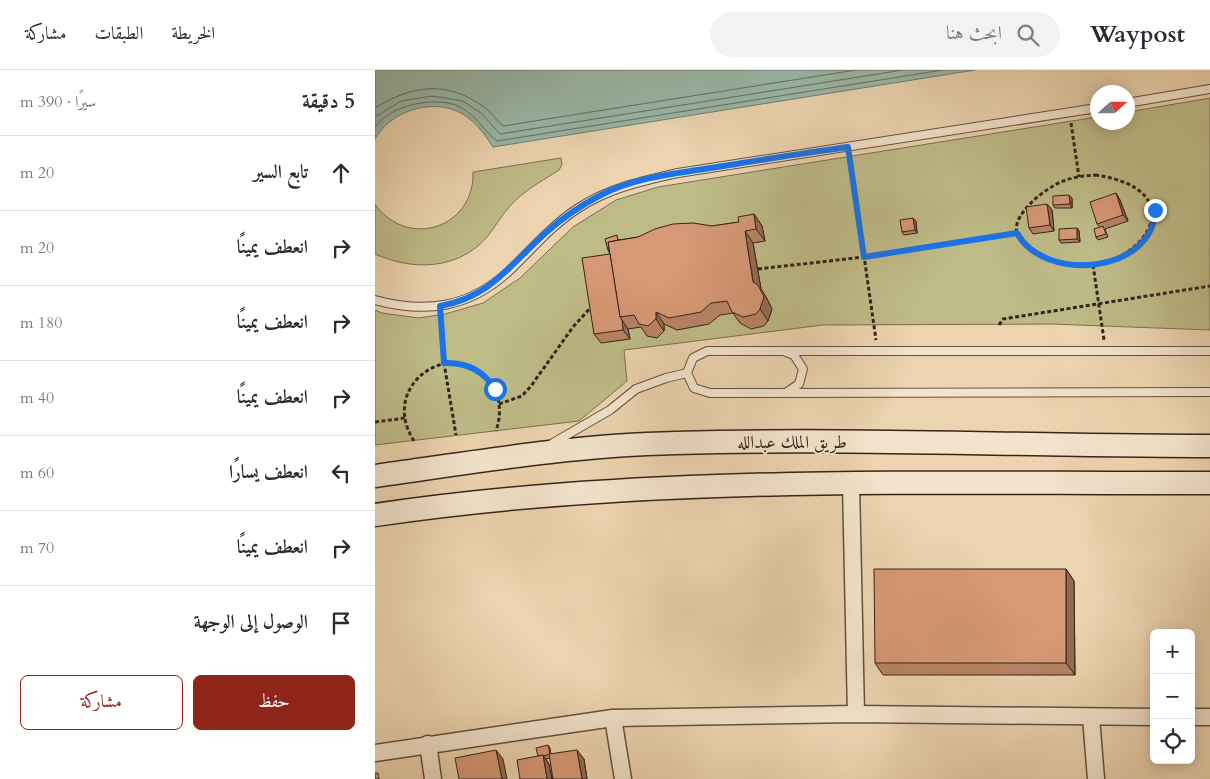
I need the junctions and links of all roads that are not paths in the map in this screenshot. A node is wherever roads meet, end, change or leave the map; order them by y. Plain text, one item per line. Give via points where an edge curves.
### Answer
1 (1210, 89) edge
2 (1135, 102) edge
3 (1090, 109) edge
4 (375, 300) edge
5 (1210, 350) edge
6 (783, 351) junction
7 (800, 351) junction
8 (800, 361) junction
9 (687, 373) junction
10 (1210, 392) edge
11 (783, 393) junction
12 (1210, 446) edge
13 (528, 456) junction
14 (375, 476) edge
15 (1210, 483) edge
16 (851, 484) junction
17 (375, 515) edge
18 (856, 714) junction
19 (1091, 717) junction
20 (1150, 717) edge
21 (1195, 717) edge
22 (1210, 717) edge
23 (613, 718) junction
24 (428, 744) junction
25 (375, 753) edge
26 (433, 779) edge
27 (623, 779) edge
28 (1096, 779) edge

1 - 2 lane
3 - 4 lane via 678,173 627,184 578,208 550,229 495,283 474,295 453,303 421,308
5 - 7 lane
6 - 7 lane
6 - 8 lane
6 - 9 lane via 707,351 693,358
7 - 8 lane
8 - 11 lane via 803,377 793,390
9 - 11 lane via 694,388 701,392
9 - 13 lane via 636,389 610,410
10 - 11 lane
12 - 13 street, طريق الملك عبدالله via 674,443
13 - 14 street, طريق الملك عبدالله
15 - 16 street
16 - 17 street via 614,489 466,502
16 - 18 street
18 - 19 street
18 - 23 street
19 - 20 street
19 - 28 street
21 - 22 street
23 - 24 street
23 - 27 street
24 - 25 street
24 - 26 street

